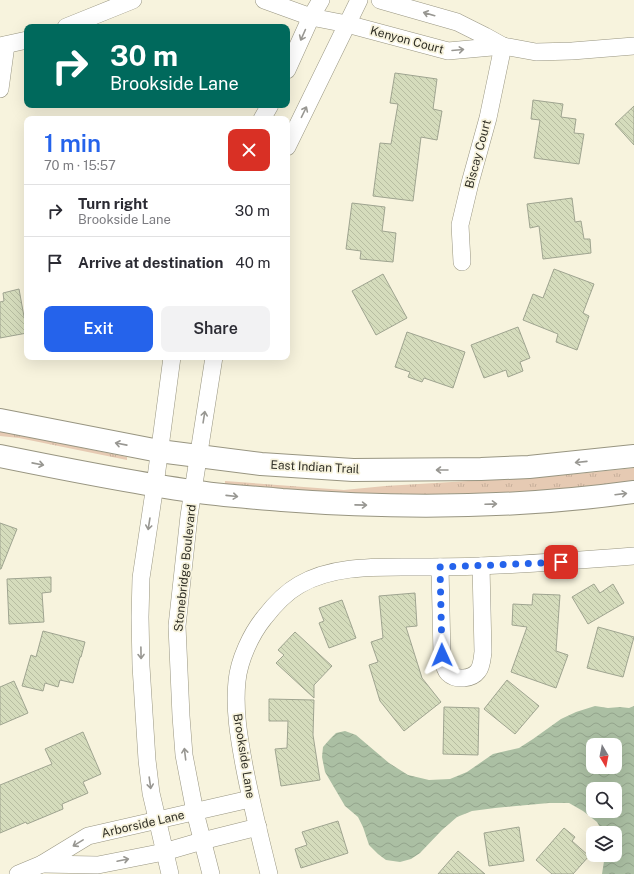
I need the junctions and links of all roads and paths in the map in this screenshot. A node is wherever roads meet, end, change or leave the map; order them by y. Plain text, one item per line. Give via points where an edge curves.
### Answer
1 (134, 0) edge
2 (264, 0) edge
3 (321, 0) edge
4 (359, 0) edge
5 (380, 0) edge
6 (311, 17) junction
7 (74, 24) edge
8 (347, 24) junction
9 (24, 41) edge
10 (3, 45) edge
11 (503, 46) junction
12 (634, 46) edge
13 (290, 63) edge
14 (0, 89) edge
15 (290, 141) edge
16 (462, 262) dead end
17 (172, 360) edge
18 (214, 360) edge
19 (0, 420) edge
20 (160, 451) junction
21 (0, 456) edge
22 (198, 456) junction
23 (634, 456) edge
24 (155, 485) junction
25 (193, 492) junction
26 (634, 492) edge
27 (634, 556) edge
28 (481, 566) junction
29 (440, 567) junction
30 (250, 799) junction
31 (195, 812) junction
32 (158, 821) junction
33 (258, 827) junction
34 (202, 840) junction
35 (164, 852) junction
36 (42, 864) junction
37 (18, 874) edge
38 (170, 874) edge
39 (212, 874) edge
40 (269, 874) edge

1 - 7 street
2 - 6 street, Kenyon Court
3 - 6 street
4 - 8 street
11 -> 5 street, Kenyon Court via 457,22
6 - 8 street, Kenyon Court
6 -> 13 street
8 -> 11 street, Kenyon Court via 448,51
15 -> 8 street
9 - 10 street
10 - 14 street
11 - 12 street, Kenyon Court via 536,52
11 - 16 street, Biscay Court via 488,118 460,225
17 - 20 street
22 -> 18 street, Stonebridge Boulevard
20 -> 19 main road, East Indian Trail
20 - 22 main road, East Indian Trail
20 - 24 street
21 -> 24 main road
23 -> 22 main road, East Indian Trail via 529,467 353,470 261,464
22 - 25 street, Stonebridge Boulevard
24 - 25 main road
24 -> 32 street via 141,578 140,618 147,760
25 -> 26 main road via 358,505 513,503
31 -> 25 street, Stonebridge Boulevard via 184,755 177,626
27 - 28 street, Brookside Lane
28 - 29 street, Brookside Lane
28 - 29 street via 482,663 478,672 463,678 448,673 444,665
29 - 30 street, Brookside Lane via 367,567 344,570 320,576 300,585 277,602 257,627 244,653 237,680 238,734
30 - 31 street, Arborside Lane
30 - 33 street, Brookside Lane
31 - 32 street, Arborside Lane
31 - 34 street, Stonebridge Boulevard
32 - 35 street
32 -> 36 street, Arborside Lane via 88,836
33 - 34 street, Arborside Lane
33 - 40 street, Brookside Lane
34 - 35 street, Arborside Lane
34 - 39 street, Stonebridge Boulevard
36 -> 35 street, Arborside Lane via 98,865
35 - 38 street
36 - 37 street, Arborside Lane

